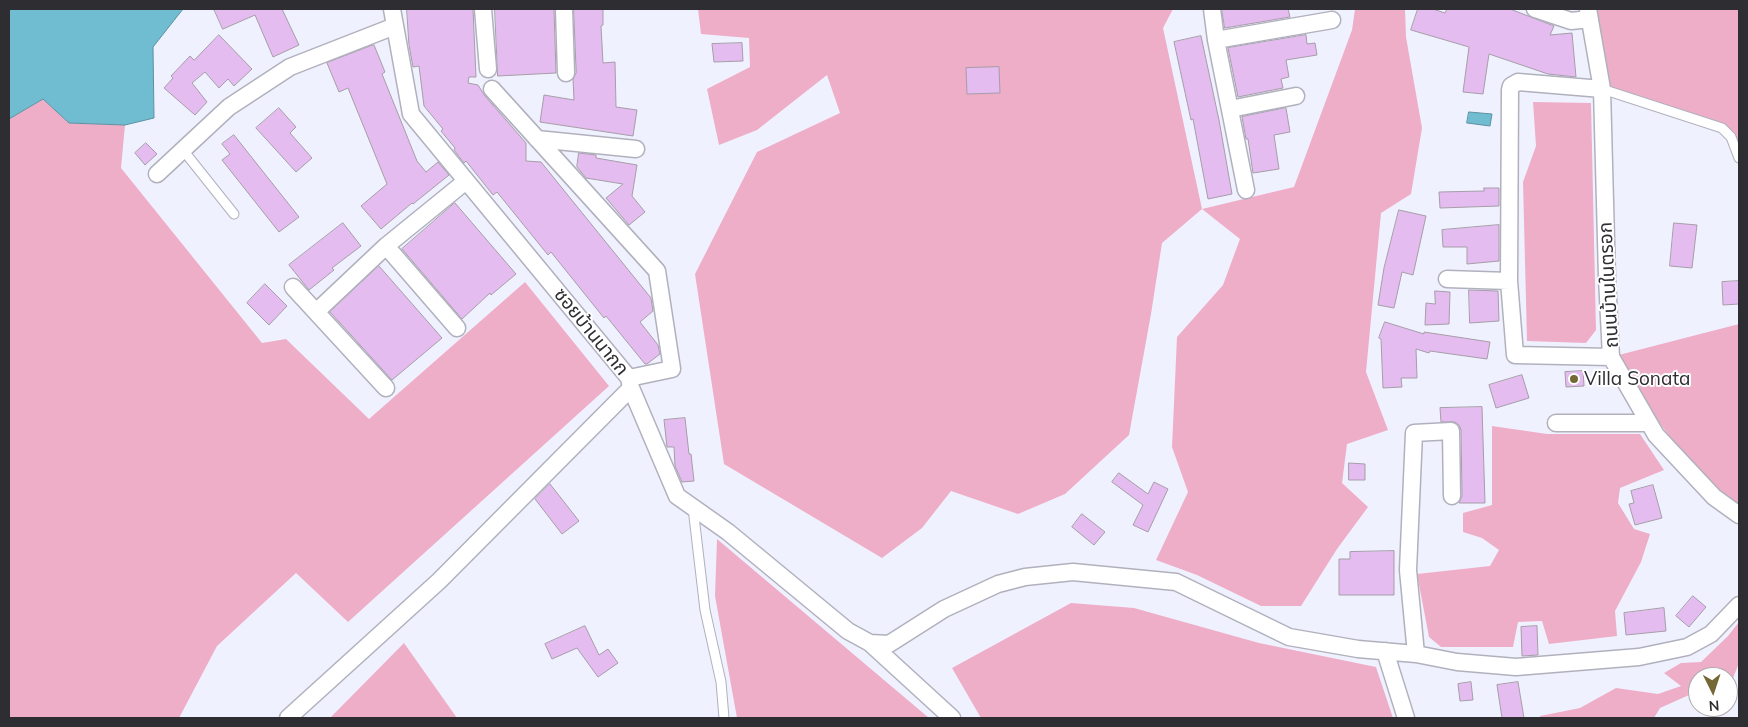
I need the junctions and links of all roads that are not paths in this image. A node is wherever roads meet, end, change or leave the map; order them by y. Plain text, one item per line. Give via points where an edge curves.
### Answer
1 (392, 9) edge
2 (483, 9) edge
3 (564, 9) edge
4 (1212, 9) edge
5 (1535, 9) edge
6 (1589, 14) edge
7 (1332, 20) dead end
8 (395, 26) junction
9 (1216, 40) junction
10 (488, 69) dead end
11 (566, 73) dead end
12 (492, 89) dead end
13 (1602, 89) junction
14 (1296, 96) dead end
15 (1230, 109) junction
16 (537, 139) junction
17 (636, 148) dead end
18 (183, 150) junction
19 (1739, 158) edge
20 (157, 174) dead end
21 (466, 181) junction
22 (1246, 190) dead end
23 (234, 214) dead end
24 (386, 246) junction
25 (1447, 279) dead end
26 (1509, 281) junction
27 (293, 287) dead end
28 (316, 312) junction
29 (457, 328) dead end
30 (1612, 357) junction
31 (630, 383) junction
32 (386, 388) dead end
33 (1556, 423) dead end
34 (1648, 423) junction
35 (1452, 496) dead end
36 (693, 508) junction
37 (1739, 515) edge
38 (1739, 605) edge
39 (870, 643) junction
40 (1385, 651) junction
41 (1416, 654) junction
42 (288, 718) edge
43 (724, 718) edge
44 (952, 718) edge
45 (1406, 718) edge

1 - 8 street, ซอยบ้านนากก
2 - 10 street
3 - 11 street
4 - 9 street
5 - 6 street via 1571,21
6 - 13 street, ถนนบ้านในตรอก
7 - 9 street
8 - 18 street via 290,67 229,107
8 - 21 street, ซอยบ้านนากก via 411,114
9 - 15 street
12 - 16 street
13 - 19 lane via 1722,128 1731,137
13 - 26 street via 1518,82 1511,86
13 - 30 street, ถนนบ้านในตรอก
14 - 15 street
15 - 22 street
16 - 17 street
16 - 31 street via 657,271 672,369
18 - 20 street
18 - 23 lane
21 - 24 street
21 - 31 street, ซอยบ้านนากก
24 - 28 street
24 - 29 street
25 - 26 street
26 - 30 street via 1515,355
27 - 28 street
28 - 32 street
30 - 34 street, ถนนบ้านในตรอก
31 - 36 street, ซอยบ้านนากก via 678,496
31 - 42 street via 439,581
33 - 34 street
34 - 37 street, ถนนบ้านในตรอก via 1656,436 1714,497
35 - 41 street via 1451,431 1414,433 1408,570
36 - 39 street, ซอยบ้านนากก via 728,532 848,631
36 - 43 lane via 705,610 721,682
38 - 41 street via 1711,634 1687,647 1639,657 1516,667 1457,662
39 - 40 street via 889,644 944,609 998,584 1025,577 1073,572 1176,582 1289,637
39 - 44 street, ซอยบ้านนากก
40 - 41 street
40 - 45 street

